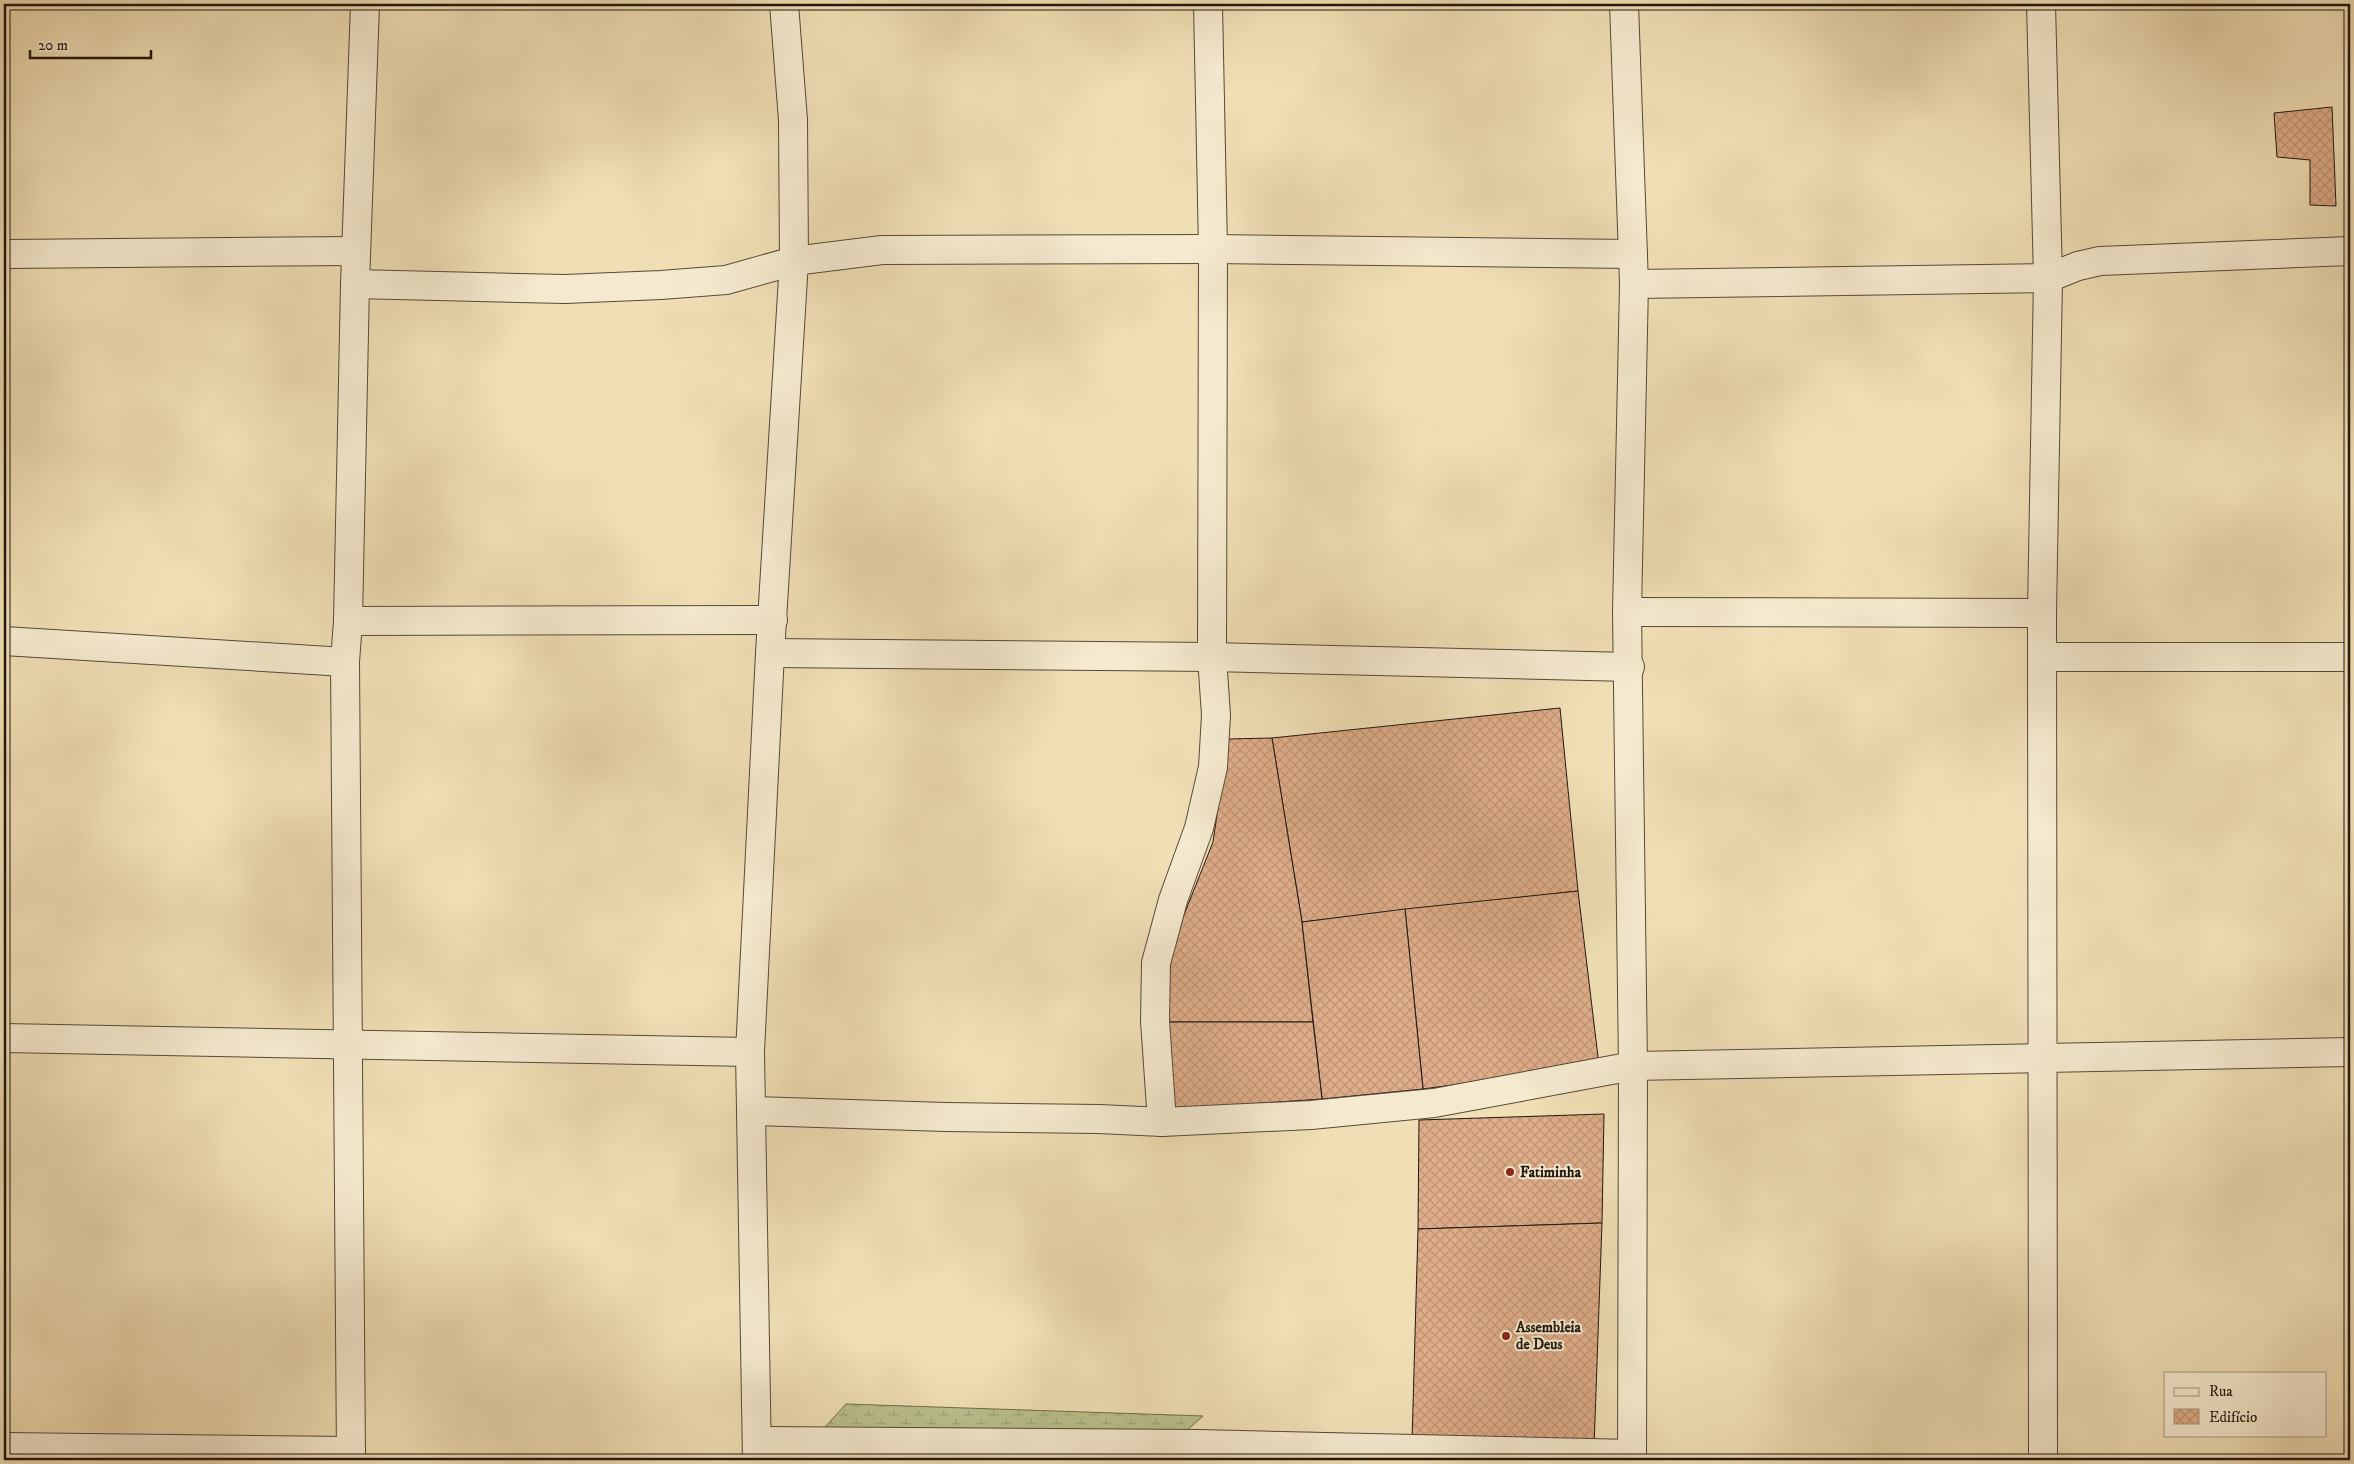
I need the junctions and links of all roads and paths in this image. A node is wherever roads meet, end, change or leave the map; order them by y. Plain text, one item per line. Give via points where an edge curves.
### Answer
1 (365, 4) edge
2 (784, 4) edge
3 (1208, 4) edge
4 (1624, 4) edge
5 (2041, 4) edge
6 (1213, 249) junction
7 (356, 251) junction
8 (2350, 251) edge
9 (4, 254) edge
10 (1633, 254) junction
11 (794, 261) junction
12 (2048, 278) junction
13 (355, 284) junction
14 (1634, 284) junction
15 (1627, 612) junction
16 (2042, 613) junction
17 (773, 620) junction
18 (348, 621) junction
19 (4, 641) edge
20 (770, 653) junction
21 (1212, 657) junction
22 (2043, 657) junction
23 (2350, 657) edge
24 (345, 662) junction
25 (1630, 667) junction
26 (4, 1038) edge
27 (348, 1044) junction
28 (750, 1052) junction
29 (2350, 1052) edge
30 (2042, 1058) junction
31 (1633, 1066) junction
32 (751, 1111) junction
33 (1162, 1122) junction
34 (4, 1447) edge
35 (757, 1451) edge
36 (1198, 1452) edge
37 (351, 1455) edge
38 (1632, 1457) edge
39 (2043, 1460) edge

1 - 7 street
2 - 11 street via 793,120
3 - 6 street
4 - 10 street
5 - 12 street
6 - 10 street
6 - 11 street via 882,250
6 - 21 street
7 - 9 street
7 - 13 street
8 - 12 street via 2100,261
10 - 14 street
11 - 13 street via 726,280 661,285 565,289
11 - 17 street
12 - 14 street
12 - 16 street
13 - 18 street
14 - 15 street
15 - 16 street
15 - 25 street
16 - 22 street
17 - 18 street
17 - 20 street
18 - 24 street
19 - 24 street
20 - 21 street
20 - 28 street
21 - 25 street
21 - 33 street via 1216,715 1213,768 1199,828 1173,900 1156,963 1155,1021
22 - 23 street
22 - 30 street
24 - 27 street
25 - 31 street
26 - 27 street
27 - 28 street
27 - 37 street
28 - 32 street
29 - 30 street
30 - 31 street
30 - 39 street
31 - 33 street via 1434,1103 1311,1115
31 - 38 street
32 - 33 street
32 - 35 street
34 - 37 street
35 - 36 street
36 - 38 street

